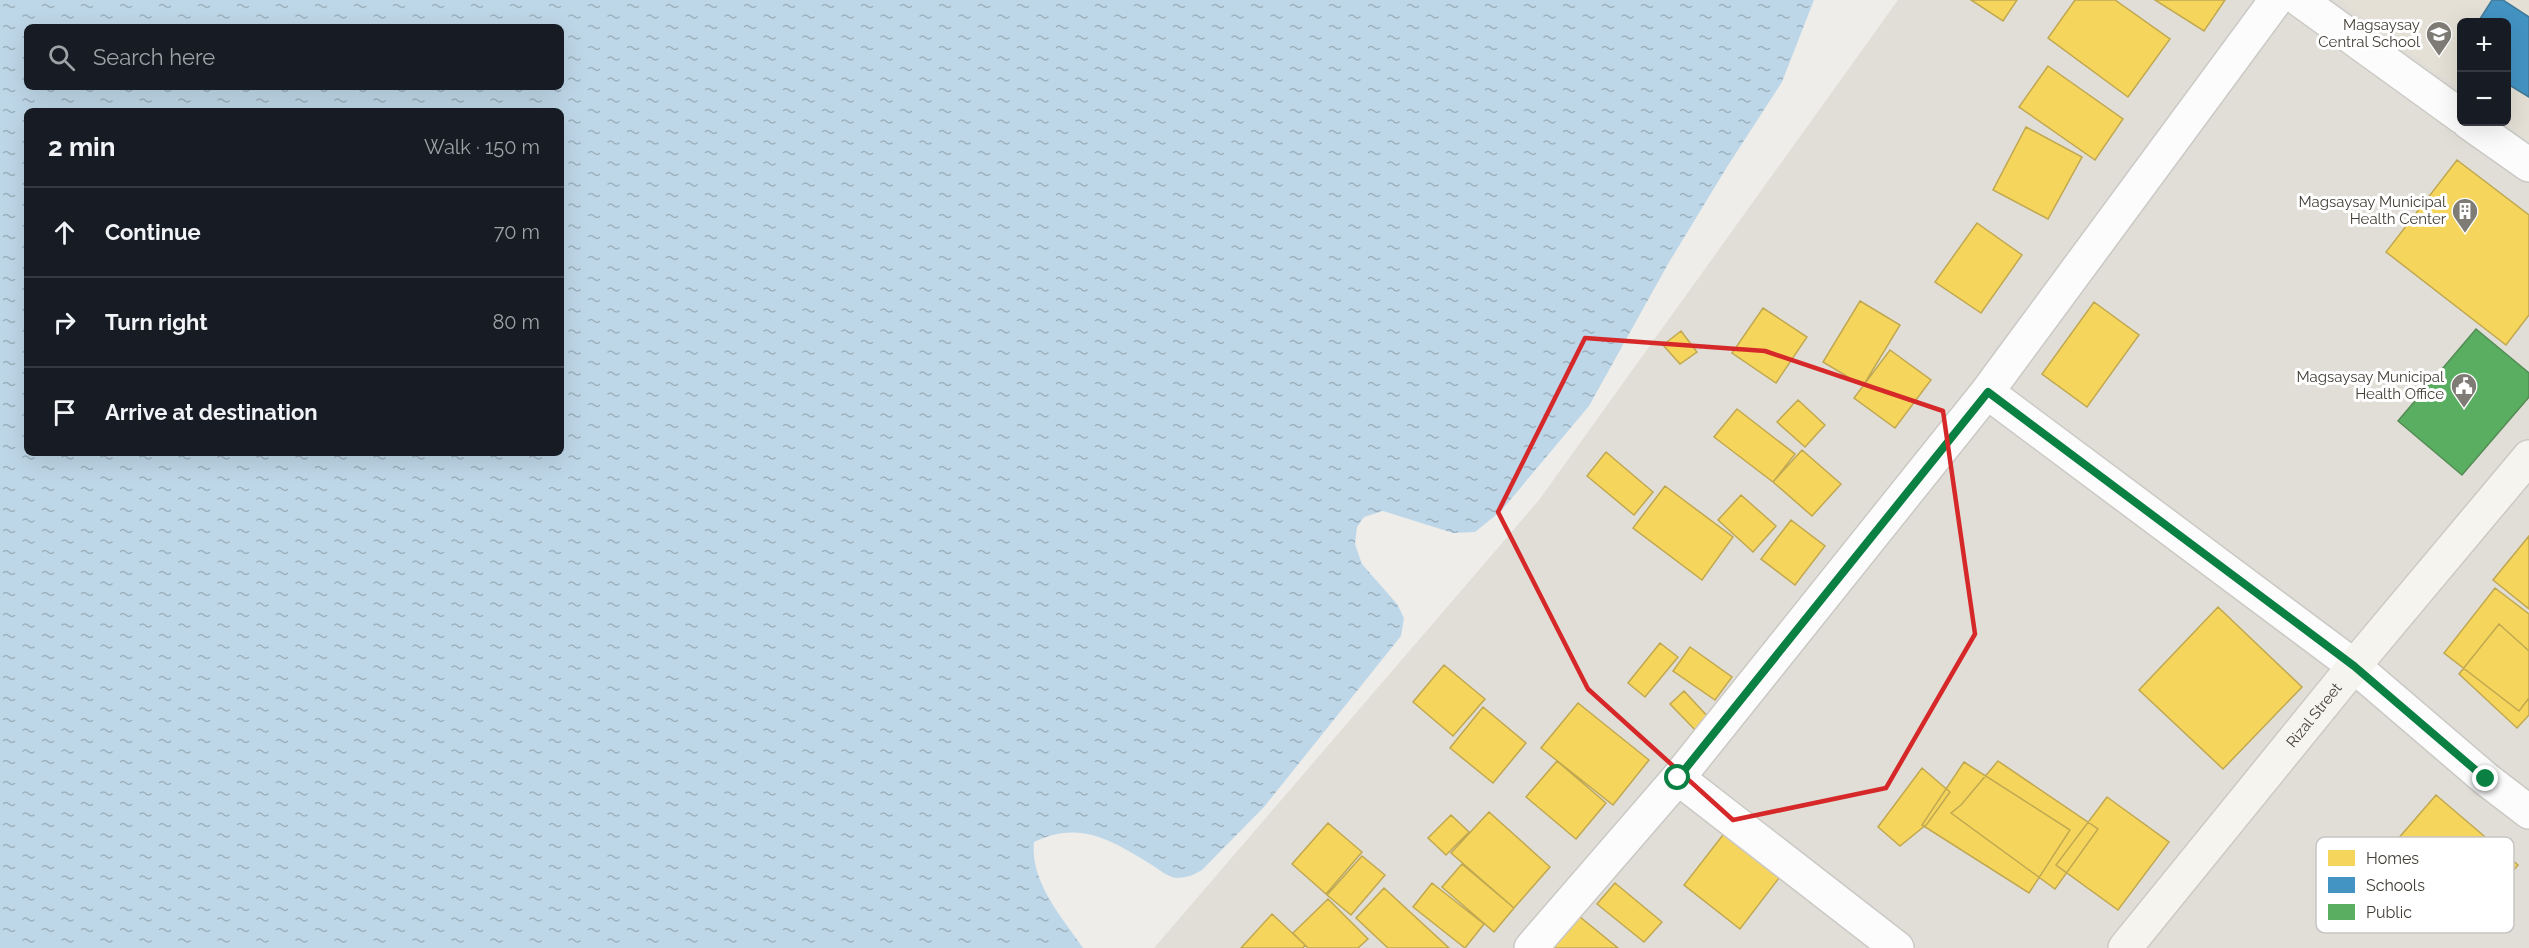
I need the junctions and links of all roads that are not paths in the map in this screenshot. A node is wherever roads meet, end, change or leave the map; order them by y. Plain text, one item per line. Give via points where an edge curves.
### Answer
1 (2276, 0) edge
2 (2300, 0) edge
3 (2457, 113) edge
4 (2474, 126) edge
5 (2529, 165) edge
6 (1988, 392) junction
7 (2529, 457) edge
8 (2354, 666) junction
9 (1678, 778) junction
10 (2529, 812) edge
11 (1531, 948) edge
12 (1897, 948) edge
13 (2125, 948) edge

1 - 6 street
2 - 3 street
4 - 5 street
6 - 8 street
6 - 9 street
7 - 8 main road, Rizal Street
8 - 10 street
8 - 13 main road, Rizal Street
9 - 11 street
9 - 12 street

